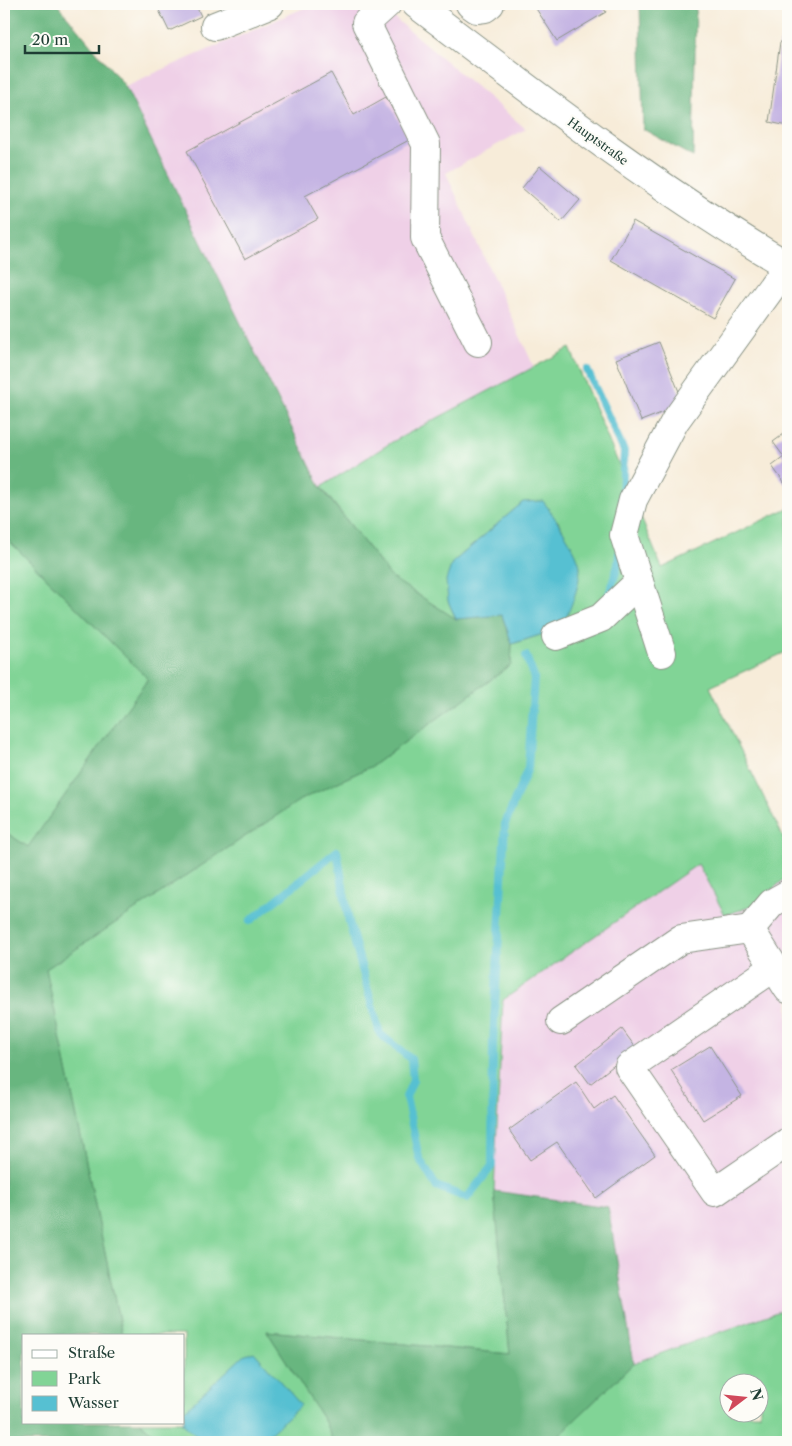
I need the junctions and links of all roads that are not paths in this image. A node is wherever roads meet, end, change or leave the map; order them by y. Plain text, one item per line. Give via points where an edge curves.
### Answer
1 (270, 4) edge
2 (387, 4) edge
3 (416, 4) edge
4 (470, 4) edge
5 (490, 4) edge
6 (215, 26) dead end
7 (788, 266) edge
8 (478, 342) dead end
9 (639, 582) junction
10 (556, 636) dead end
11 (662, 653) dead end
12 (788, 894) edge
13 (750, 929) junction
14 (781, 979) edge
15 (561, 1021) dead end
16 (788, 1142) edge

1 - 6 main road
2 - 8 main road via 366,24 426,144 425,238
3 - 7 main road, Hauptstraße via 600,143 690,205
4 - 5 main road via 476,9
7 - 9 main road via 675,420 633,500 624,535
9 - 10 main road via 601,618
9 - 11 main road
12 - 13 main road via 772,903
13 - 14 main road
13 - 15 main road via 681,939
14 - 16 main road via 630,1067 715,1192

